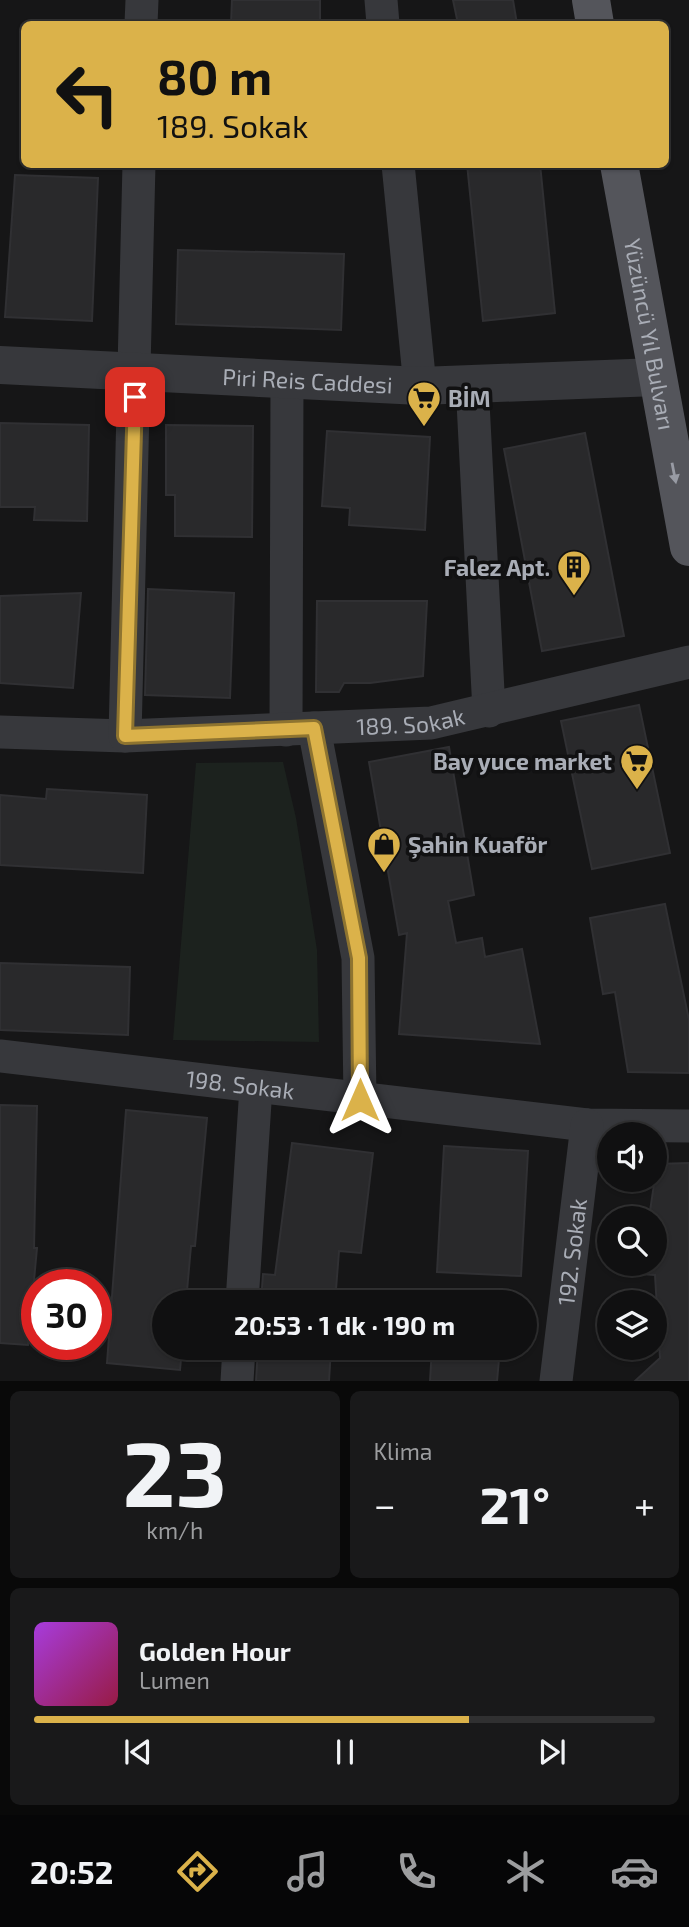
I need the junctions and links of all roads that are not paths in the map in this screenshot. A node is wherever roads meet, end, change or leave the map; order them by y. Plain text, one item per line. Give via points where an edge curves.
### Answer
1 (142, 0) edge
2 (381, 0) edge
3 (591, 0) edge
4 (141, 21) edge
5 (383, 21) edge
6 (594, 21) edge
7 (139, 168) edge
8 (398, 168) edge
9 (620, 168) edge
10 (0, 365) edge
11 (136, 371) junction
12 (656, 377) junction
13 (287, 379) junction
14 (472, 383) junction
15 (421, 386) junction
16 (689, 547) edge
17 (689, 662) edge
18 (489, 711) junction
19 (300, 729) junction
20 (0, 732) edge
21 (125, 736) junction
22 (0, 1056) edge
23 (256, 1087) junction
24 (360, 1100) junction
25 (587, 1125) junction
26 (689, 1126) edge
27 (243, 1290) edge
28 (238, 1360) edge
29 (237, 1381) edge
30 (556, 1381) edge

1 - 4 street
2 - 5 street
3 - 6 main road
7 - 11 street
8 - 15 street
9 - 12 main road, Yüzüncü Yıl Bulvarı
10 - 11 street, Piri Reis Caddesi
11 - 13 street, Piri Reis Caddesi
11 - 21 street
12 - 14 street, Piri Reis Caddesi
12 -> 16 main road, Yüzüncü Yıl Bulvarı
13 - 15 street, Piri Reis Caddesi
13 - 19 street
14 - 15 street, Piri Reis Caddesi
14 - 18 street
17 - 18 street, 189. Sokak
18 - 19 street, 189. Sokak via 430,723
19 - 21 street, 189. Sokak
19 - 24 street via 359,958
20 - 21 street, 189. Sokak
22 - 23 street, 198. Sokak
23 - 24 street, 198. Sokak
23 - 27 street
24 - 25 street, 198. Sokak
25 - 26 street, 198. Sokak
25 - 30 street, 192. Sokak
28 - 29 street

